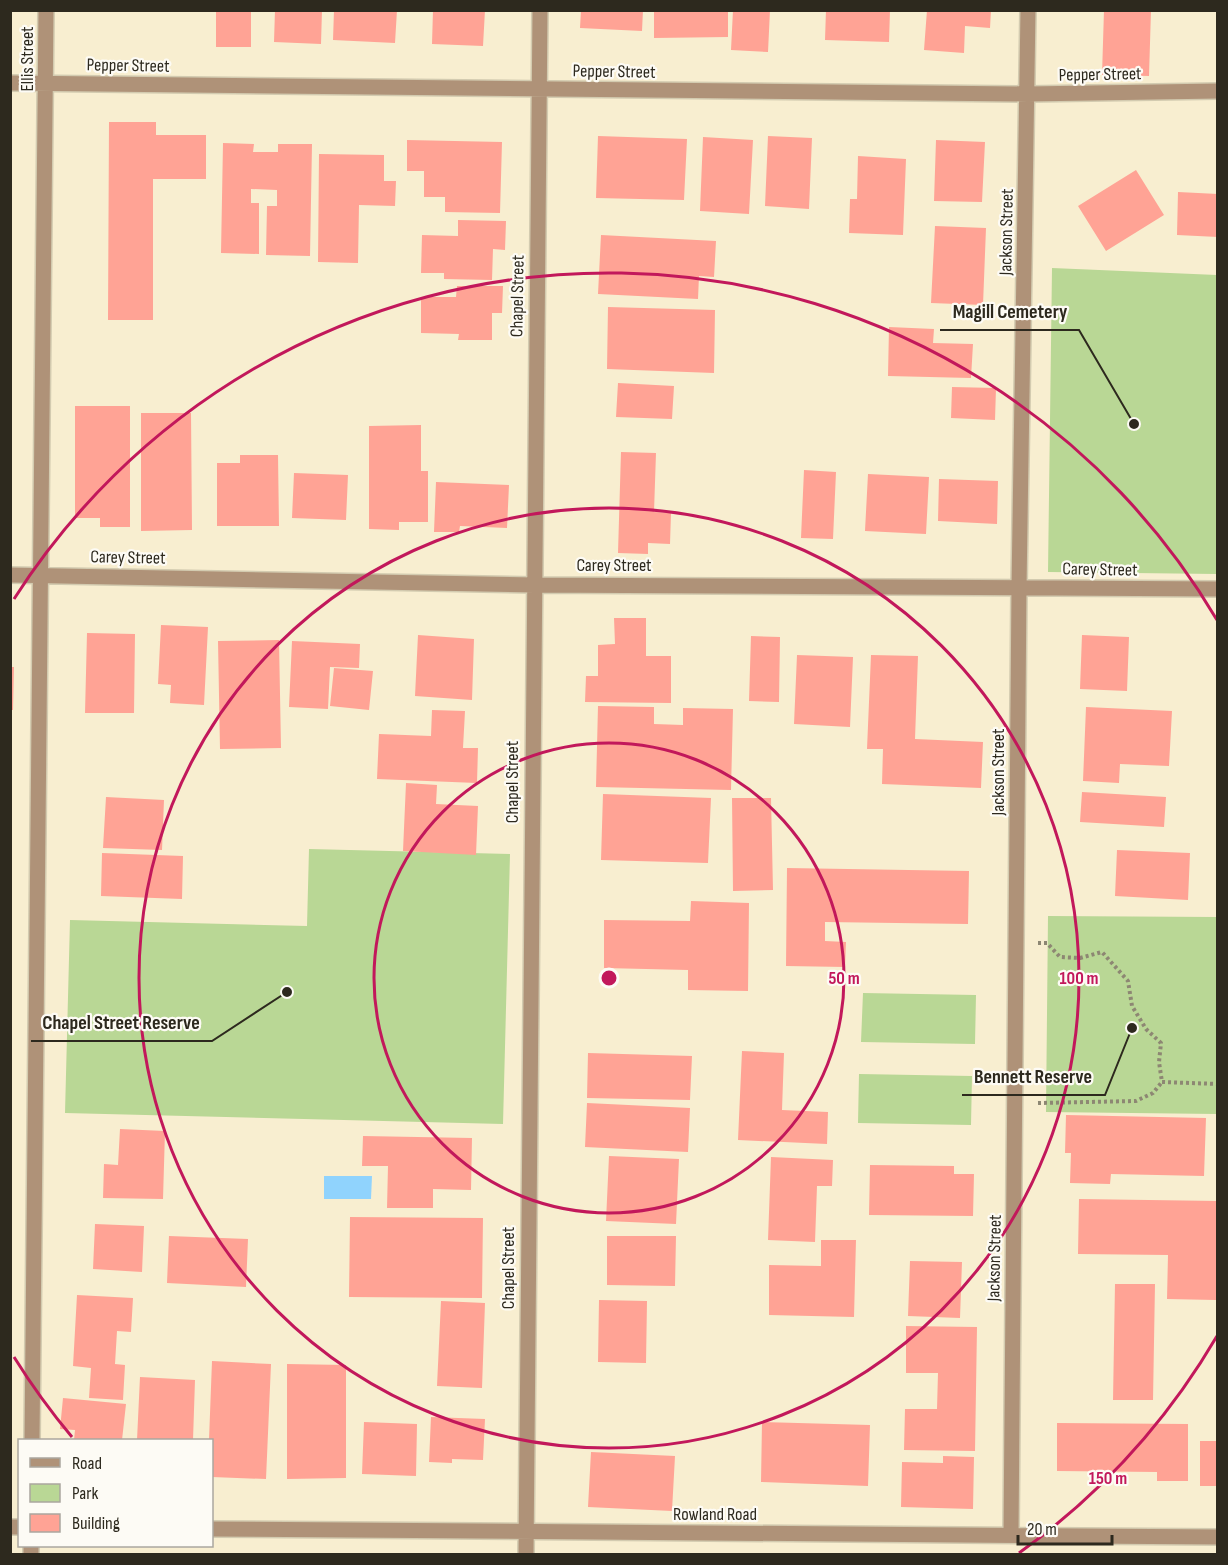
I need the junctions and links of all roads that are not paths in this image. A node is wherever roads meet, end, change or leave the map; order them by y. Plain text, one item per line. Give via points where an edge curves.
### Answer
1 (46, 10) edge
2 (540, 10) edge
3 (1028, 10) edge
4 (10, 83) edge
5 (46, 83) junction
6 (539, 90) junction
7 (1218, 91) edge
8 (1028, 94) junction
9 (10, 575) edge
10 (39, 575) junction
11 (534, 585) junction
12 (1019, 587) junction
13 (1218, 589) edge
14 (32, 1439) edge
15 (213, 1529) edge
16 (525, 1533) junction
17 (1011, 1534) junction
18 (1218, 1537) edge
19 (525, 1554) edge

1 - 5 street, Ellis Street
2 - 6 street, Chapel Street
3 - 8 street, Jackson Street
4 - 5 street, Pepper Street
5 - 6 street, Pepper Street
5 - 10 street, Ellis Street
6 - 8 street, Pepper Street
6 - 11 street, Chapel Street
7 - 8 street, Pepper Street
8 - 12 street, Jackson Street
9 - 10 street, Carey Street
10 - 11 street, Carey Street
10 - 14 street, Ellis Street
11 - 12 street, Carey Street
11 - 16 street, Chapel Street
12 - 13 street, Carey Street
12 - 17 street, Jackson Street
15 - 16 street, Rowland Road
16 - 17 street, Rowland Road
16 - 19 street, Chapel Street
17 - 18 street, Rowland Road

